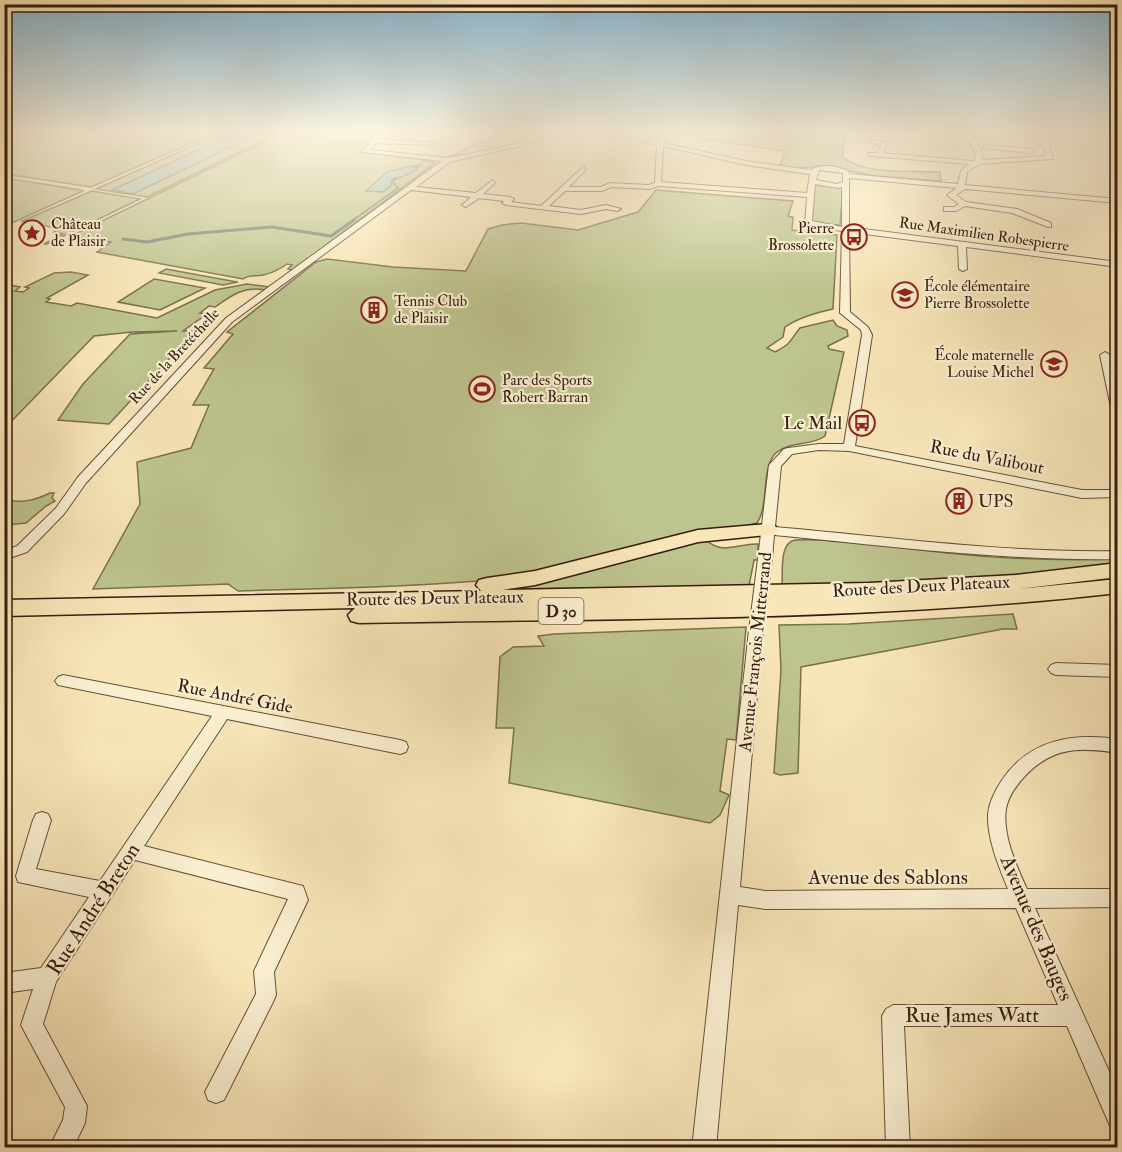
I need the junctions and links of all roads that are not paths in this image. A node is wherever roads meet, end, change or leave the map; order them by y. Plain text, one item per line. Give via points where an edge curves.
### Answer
1 (490, 185) edge
2 (567, 185) edge
3 (656, 185) edge
4 (669, 185) edge
5 (811, 185) edge
6 (846, 185) edge
7 (920, 185) edge
8 (961, 185) edge
9 (410, 186) joint
10 (962, 188) junction
11 (563, 189) junction
12 (810, 195) junction
13 (478, 196) junction
14 (1118, 201) edge
15 (964, 204) junction
16 (466, 205) dead end
17 (543, 208) junction
18 (617, 209) dead end
19 (947, 209) dead end
20 (1048, 225) dead end
21 (846, 230) junction
22 (962, 246) junction
23 (1118, 265) edge
24 (963, 269) dead end
25 (1106, 355) dead end
26 (1118, 417) edge
27 (849, 448) junction
28 (1118, 489) edge
29 (768, 530) junction
30 (1118, 555) edge
31 (4, 556) edge
32 (1118, 570) edge
33 (1118, 586) edge
34 (405, 599) junction
35 (4, 608) edge
36 (4, 621) edge
37 (1056, 669) dead end
38 (1118, 670) edge
39 (63, 681) dead end
40 (222, 714) junction
41 (1118, 746) edge
42 (400, 747) dead end
43 (42, 820) dead end
44 (131, 851) junction
45 (104, 891) junction
46 (731, 895) junction
47 (1118, 898) edge
48 (1023, 899) junction
49 (47, 977) junction
50 (4, 983) edge
51 (1074, 1015) junction
52 (216, 1092) dead end
53 (1118, 1118) edge
54 (60, 1148) edge
55 (704, 1148) edge
56 (898, 1148) edge

1 - 13 street
2 - 11 street
3 - 11 street
4 - 12 street
5 - 12 street
6 - 21 street
7 - 10 street
8 - 10 street
9 - 13 street
9 - 31 street, Rue de la Bretéchelle via 229,320 102,457 60,511 22,549
10 - 14 street
10 - 15 street via 951,195
11 - 17 street
12 - 21 street via 808,222
13 - 16 street
13 - 17 street
15 - 19 street
15 - 20 street via 1014,211
17 - 18 street via 581,212
21 - 22 street, Rue Maximilien Robespierre
21 - 27 street via 845,313 867,335
22 - 23 street, Rue Maximilien Robespierre
22 - 24 street
25 - 26 street
27 - 28 street, Rue du Valibout via 1082,494 1114,494
27 - 29 street, Avenue François Mitterrand via 788,451 775,465
29 - 30 street, Route des Deux Plateaux via 999,555
29 - 34 main road via 698,536 524,581 425,590
29 - 46 street, Avenue François Mitterrand, bridge
32 - 34 main road, Route des Deux Plateaux / D 30 via 929,587
33 - 36 main road, Route des Deux Plateaux / D 30 via 1028,596 873,605
34 - 35 main road, Route des Deux Plateaux / D 30
37 - 38 street
39 - 40 street, Rue André Gide
40 - 42 street, Rue André Gide
40 - 44 street, Rue André Breton
41 - 48 street, Avenue des Bauges via 1088,741 1055,745 1026,762 1007,786 997,810 1003,848
43 - 45 street via 25,876
44 - 45 street, Rue André Breton
44 - 52 street via 296,892 298,900 264,970 266,995
45 - 49 street, Rue André Breton
46 - 48 street, Avenue des Sablons via 765,900
46 - 55 street, Avenue François Mitterrand
47 - 48 street, Avenue des Sablons
48 - 51 street, Avenue des Bauges
49 - 50 street
49 - 54 street, Rue André Breton via 32,1025 76,1106 74,1123
51 - 53 street, Avenue des Bauges
51 - 56 street, Rue James Watt via 893,1016

